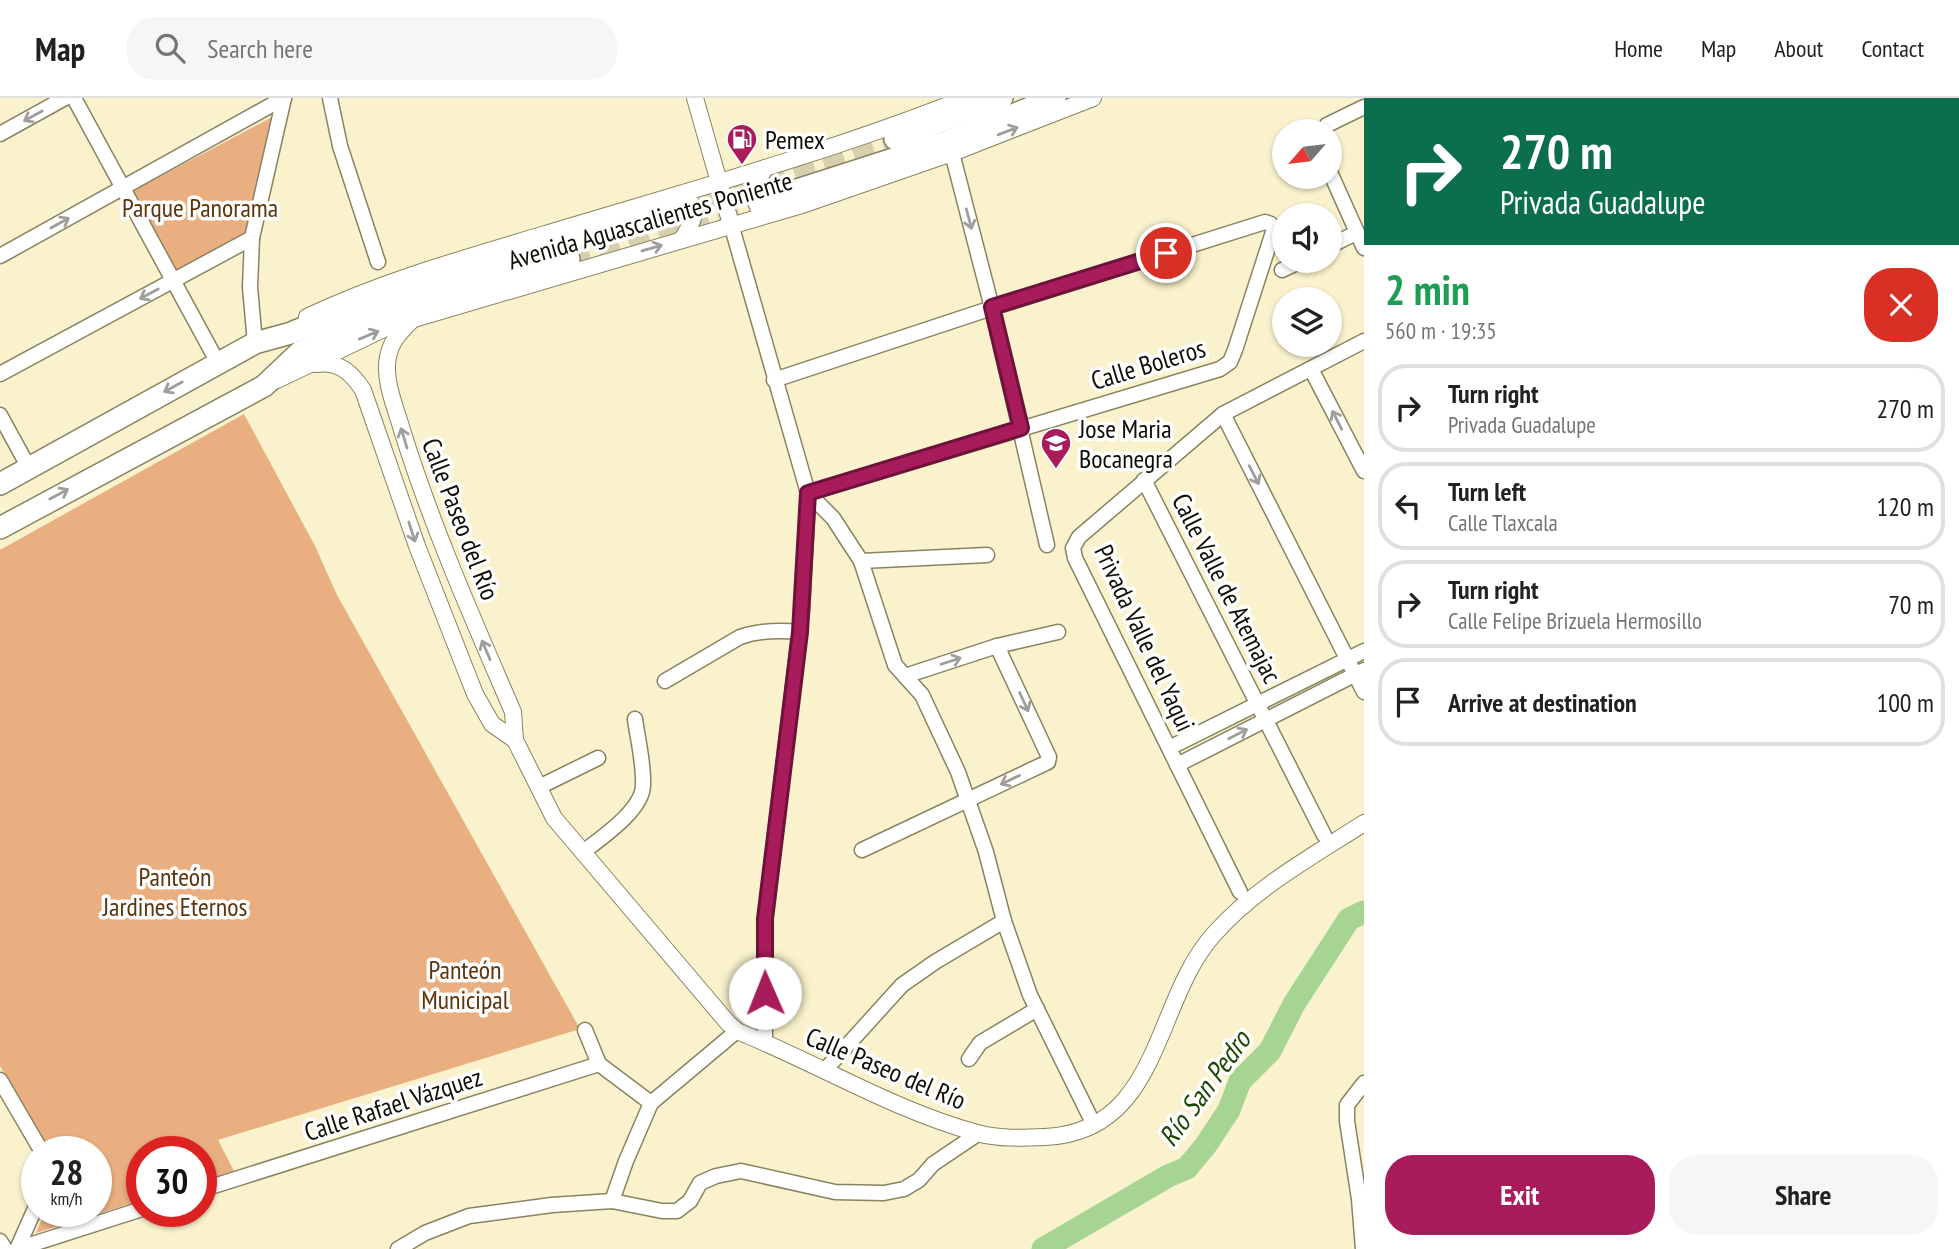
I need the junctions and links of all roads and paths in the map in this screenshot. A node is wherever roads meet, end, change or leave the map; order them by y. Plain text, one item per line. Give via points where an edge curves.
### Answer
1 (65, 98) edge
2 (74, 98) edge
3 (284, 98) edge
4 (330, 98) edge
5 (695, 98) edge
6 (966, 98) edge
7 (1002, 98) edge
8 (1055, 98) edge
9 (1093, 98) edge
10 (942, 102) edge
11 (1364, 107) edge
12 (1339, 119) edge
13 (0, 134) edge
14 (895, 139) tunnel mouth
15 (952, 153) junction
16 (765, 168) junction
17 (719, 182) junction
18 (123, 188) junction
19 (1337, 189) edge
20 (677, 200) junction
21 (765, 208) junction
22 (731, 224) junction
23 (1356, 233) junction
24 (252, 238) junction
25 (682, 239) junction
26 (1342, 240) edge
27 (1364, 248) edge
28 (0, 256) edge
29 (569, 259) tunnel mouth
30 (378, 262) dead end
31 (173, 281) junction
32 (992, 307) junction
33 (414, 318) junction
34 (1364, 341) edge
35 (255, 343) junction
36 (218, 363) junction
37 (310, 364) junction
38 (1311, 369) junction
39 (0, 374) edge
40 (774, 380) junction
41 (264, 386) junction
42 (1223, 414) junction
43 (0, 415) edge
44 (1021, 428) junction
45 (29, 467) junction
46 (1364, 471) edge
47 (1144, 480) junction
48 (0, 484) edge
49 (808, 493) junction
50 (0, 528) edge
51 (1047, 545) dead end
52 (988, 555) dead end
53 (861, 561) junction
54 (800, 632) junction
55 (1058, 632) dead end
56 (997, 646) junction
57 (1364, 651) edge
58 (1348, 659) junction
59 (1359, 672) edge
60 (905, 676) junction
61 (665, 681) dead end
62 (1364, 692) edge
63 (1258, 704) junction
64 (635, 719) dead end
65 (1266, 720) junction
66 (515, 740) junction
67 (1169, 748) junction
68 (598, 758) dead end
69 (1177, 765) junction
70 (539, 787) junction
71 (970, 800) junction
72 (1364, 823) edge
73 (1324, 835) dead end
74 (862, 850) dead end
75 (583, 852) junction
76 (1240, 892) dead end
77 (1004, 922) junction
78 (1037, 1009) junction
79 (585, 1030) dead end
80 (737, 1031) junction
81 (765, 1042) junction
82 (969, 1059) dead end
83 (599, 1064) junction
84 (825, 1070) junction
85 (0, 1080) edge
86 (1364, 1083) edge
87 (652, 1103) junction
88 (1094, 1125) junction
89 (979, 1133) junction
90 (33, 1136) edge
91 (217, 1185) edge
92 (1361, 1197) edge
93 (612, 1202) junction
94 (126, 1214) edge
95 (27, 1227) edge
96 (0, 1241) edge
97 (5, 1249) edge
98 (17, 1249) edge
99 (398, 1249) edge
100 (1363, 1249) edge

1 -> 13 street
2 - 18 street
3 - 18 street
3 - 24 street
4 - 30 street via 340,146
5 - 17 street
6 - 10 street, Avenida Aguascalientes Poniente
7 - 14 main road
8 - 21 main road, Avenida Aguascalientes Poniente
15 -> 9 street, Avenida Aguascalientes Poniente
10 - 16 street, Avenida Aguascalientes Poniente
11 - 12 street
15 - 21 street, Avenida Aguascalientes Poniente
15 -> 32 street
16 - 17 street, Avenida Aguascalientes Poniente
16 - 21 street via 754,196
17 - 20 street, Avenida Aguascalientes Poniente
17 - 22 street
28 -> 18 street
18 - 31 street
19 - 23 street
20 - 25 street via 689,200 695,214
20 - 35 main road, Avenida Aguascalientes Poniente via 388,294
21 - 22 street, Avenida Aguascalientes Poniente
22 - 25 street, Avenida Aguascalientes Poniente
22 - 40 street
23 - 26 street
23 - 27 street
24 - 31 street
24 - 35 street
33 -> 25 street, Avenida Aguascalientes Poniente
29 - 41 main road, Avenida Aguascalientes Poniente via 383,314 300,352
31 - 36 street
31 -> 39 street
32 - 40 street
32 - 44 street
32 - 44 street, Calle Boleros via 1265,222 1274,229 1230,362 1220,369
37 -> 33 street, Avenida Aguascalientes Poniente
66 -> 33 street, Calle Paseo del Río via 513,712 444,552 388,379 387,359 396,337
34 - 38 street, Privada Valle del Yaqui
35 - 36 main road, Avenida Aguascalientes Poniente
36 -> 45 main road, Avenida Aguascalientes Poniente
37 - 41 street, Avenida Aguascalientes Poniente
37 -> 66 street, Calle Paseo del Río via 331,362 351,373 363,390 475,694 492,724
38 - 42 street, Privada Valle del Yaqui
46 -> 38 street
40 - 49 street
50 -> 41 main road, Avenida Aguascalientes Poniente
42 - 47 street, Privada Valle del Yaqui
42 -> 58 street
43 - 45 street
44 - 49 street
44 - 51 street
45 - 48 main road, Avenida Aguascalientes Poniente
47 - 63 street, Calle Valle de Atemajac
47 - 67 street, Privada Valle del Yaqui via 1079,537 1073,548
49 - 53 street via 833,518
49 - 54 street
52 - 53 street
53 - 60 street via 895,666
54 - 61 street via 779,630 740,637
54 - 81 street via 765,919
55 - 56 street
60 -> 56 street
56 -> 71 street via 1050,760
57 - 58 street
58 - 59 street
58 - 63 street
59 - 62 street
59 - 65 street
60 - 71 street via 922,695
63 - 65 street, Calle Valle de Atemajac
63 - 67 street
64 - 75 street via 644,787 639,803
69 -> 65 street
65 - 73 street, Calle Valle de Atemajac
66 - 70 street, Calle Paseo del Río
67 - 69 street, Privada Valle del Yaqui
68 - 70 street
69 - 76 street, Privada Valle del Yaqui
70 - 75 street, Calle Paseo del Río via 554,818
71 - 74 street
71 - 77 street
72 - 88 street, Calle Paseo del Río via 1273,883 1214,933 1186,977 1141,1080 1114,1112
75 - 80 street, Calle Paseo del Río
77 - 78 street
77 - 84 street via 902,985
78 - 82 street via 980,1043
78 - 88 street
79 - 83 street
80 - 81 street, Calle Paseo del Río
80 - 87 street
81 - 84 street, Calle Paseo del Río
83 - 87 street
83 - 91 street, Calle Rafael Vázquez
84 - 89 street, Calle Paseo del Río via 921,1114
85 - 90 street
86 - 92 street via 1347,1105
87 - 93 street
88 - 89 street, Calle Paseo del Río via 1054,1136
89 - 93 street via 933,1164 919,1180 894,1191 835,1192 741,1171 701,1183 677,1211
92 - 100 street
93 - 99 street via 469,1216
94 - 98 street
95 - 98 street
96 - 97 street

